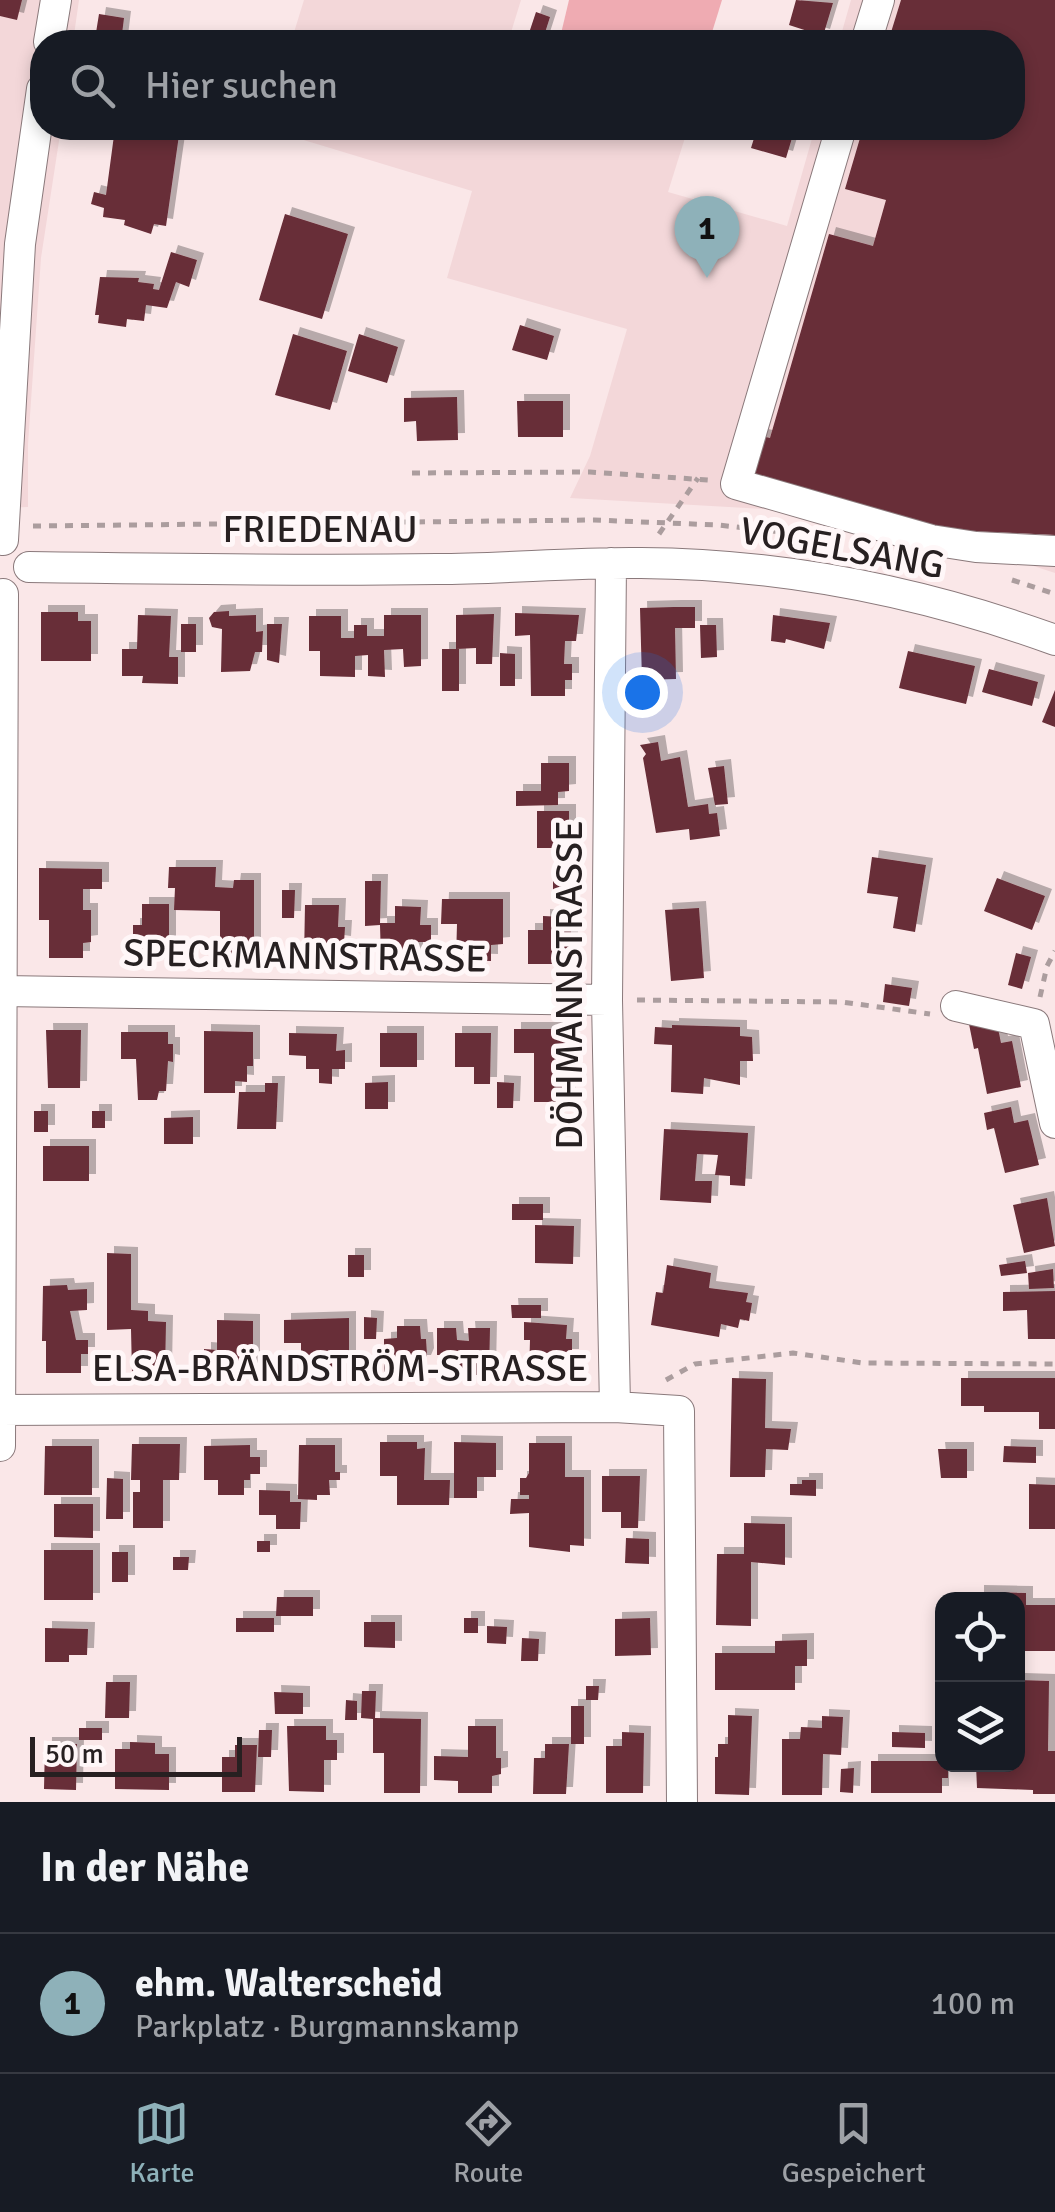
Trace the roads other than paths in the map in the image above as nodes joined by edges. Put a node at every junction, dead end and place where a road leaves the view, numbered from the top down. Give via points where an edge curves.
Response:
1 (56, 0) edge
2 (879, 0) edge
3 (51, 30) edge
4 (870, 30) edge
5 (31, 140) edge
6 (836, 140) edge
7 (10, 242) edge
8 (2, 536) edge
9 (1055, 551) edge
10 (611, 563) junction
11 (29, 567) junction
12 (2, 593) edge
13 (1055, 640) edge
14 (1, 956) edge
15 (2, 991) edge
16 (607, 1000) junction
17 (956, 1006) road end
18 (1055, 1123) edge
19 (615, 1407) junction
20 (0, 1410) edge
21 (0, 1446) edge
22 (682, 1802) edge

1 - 3 street
2 - 4 street
5 - 7 street
6 - 9 street via 736,484 931,540
7 - 8 street
8 - 11 street via 22,549
10 - 11 street, FRIEDENAU via 440,570
10 - 13 street, VOGELSANG via 758,570 856,585
10 - 16 street, DÖHMANNSTRASSE
11 - 12 street via 22,586
12 - 14 street
14 - 15 street
15 - 16 street, SPECKMANNSTRASSE
15 - 20 street
16 - 19 street, DÖHMANNSTRASSE
17 - 18 street via 1034,1024
19 - 20 street, ELSA-BRÄNDSTRÖM-STRASSE
19 - 22 street, ELSA-BRÄNDSTRÖM-STRASSE via 679,1410
20 - 21 street

